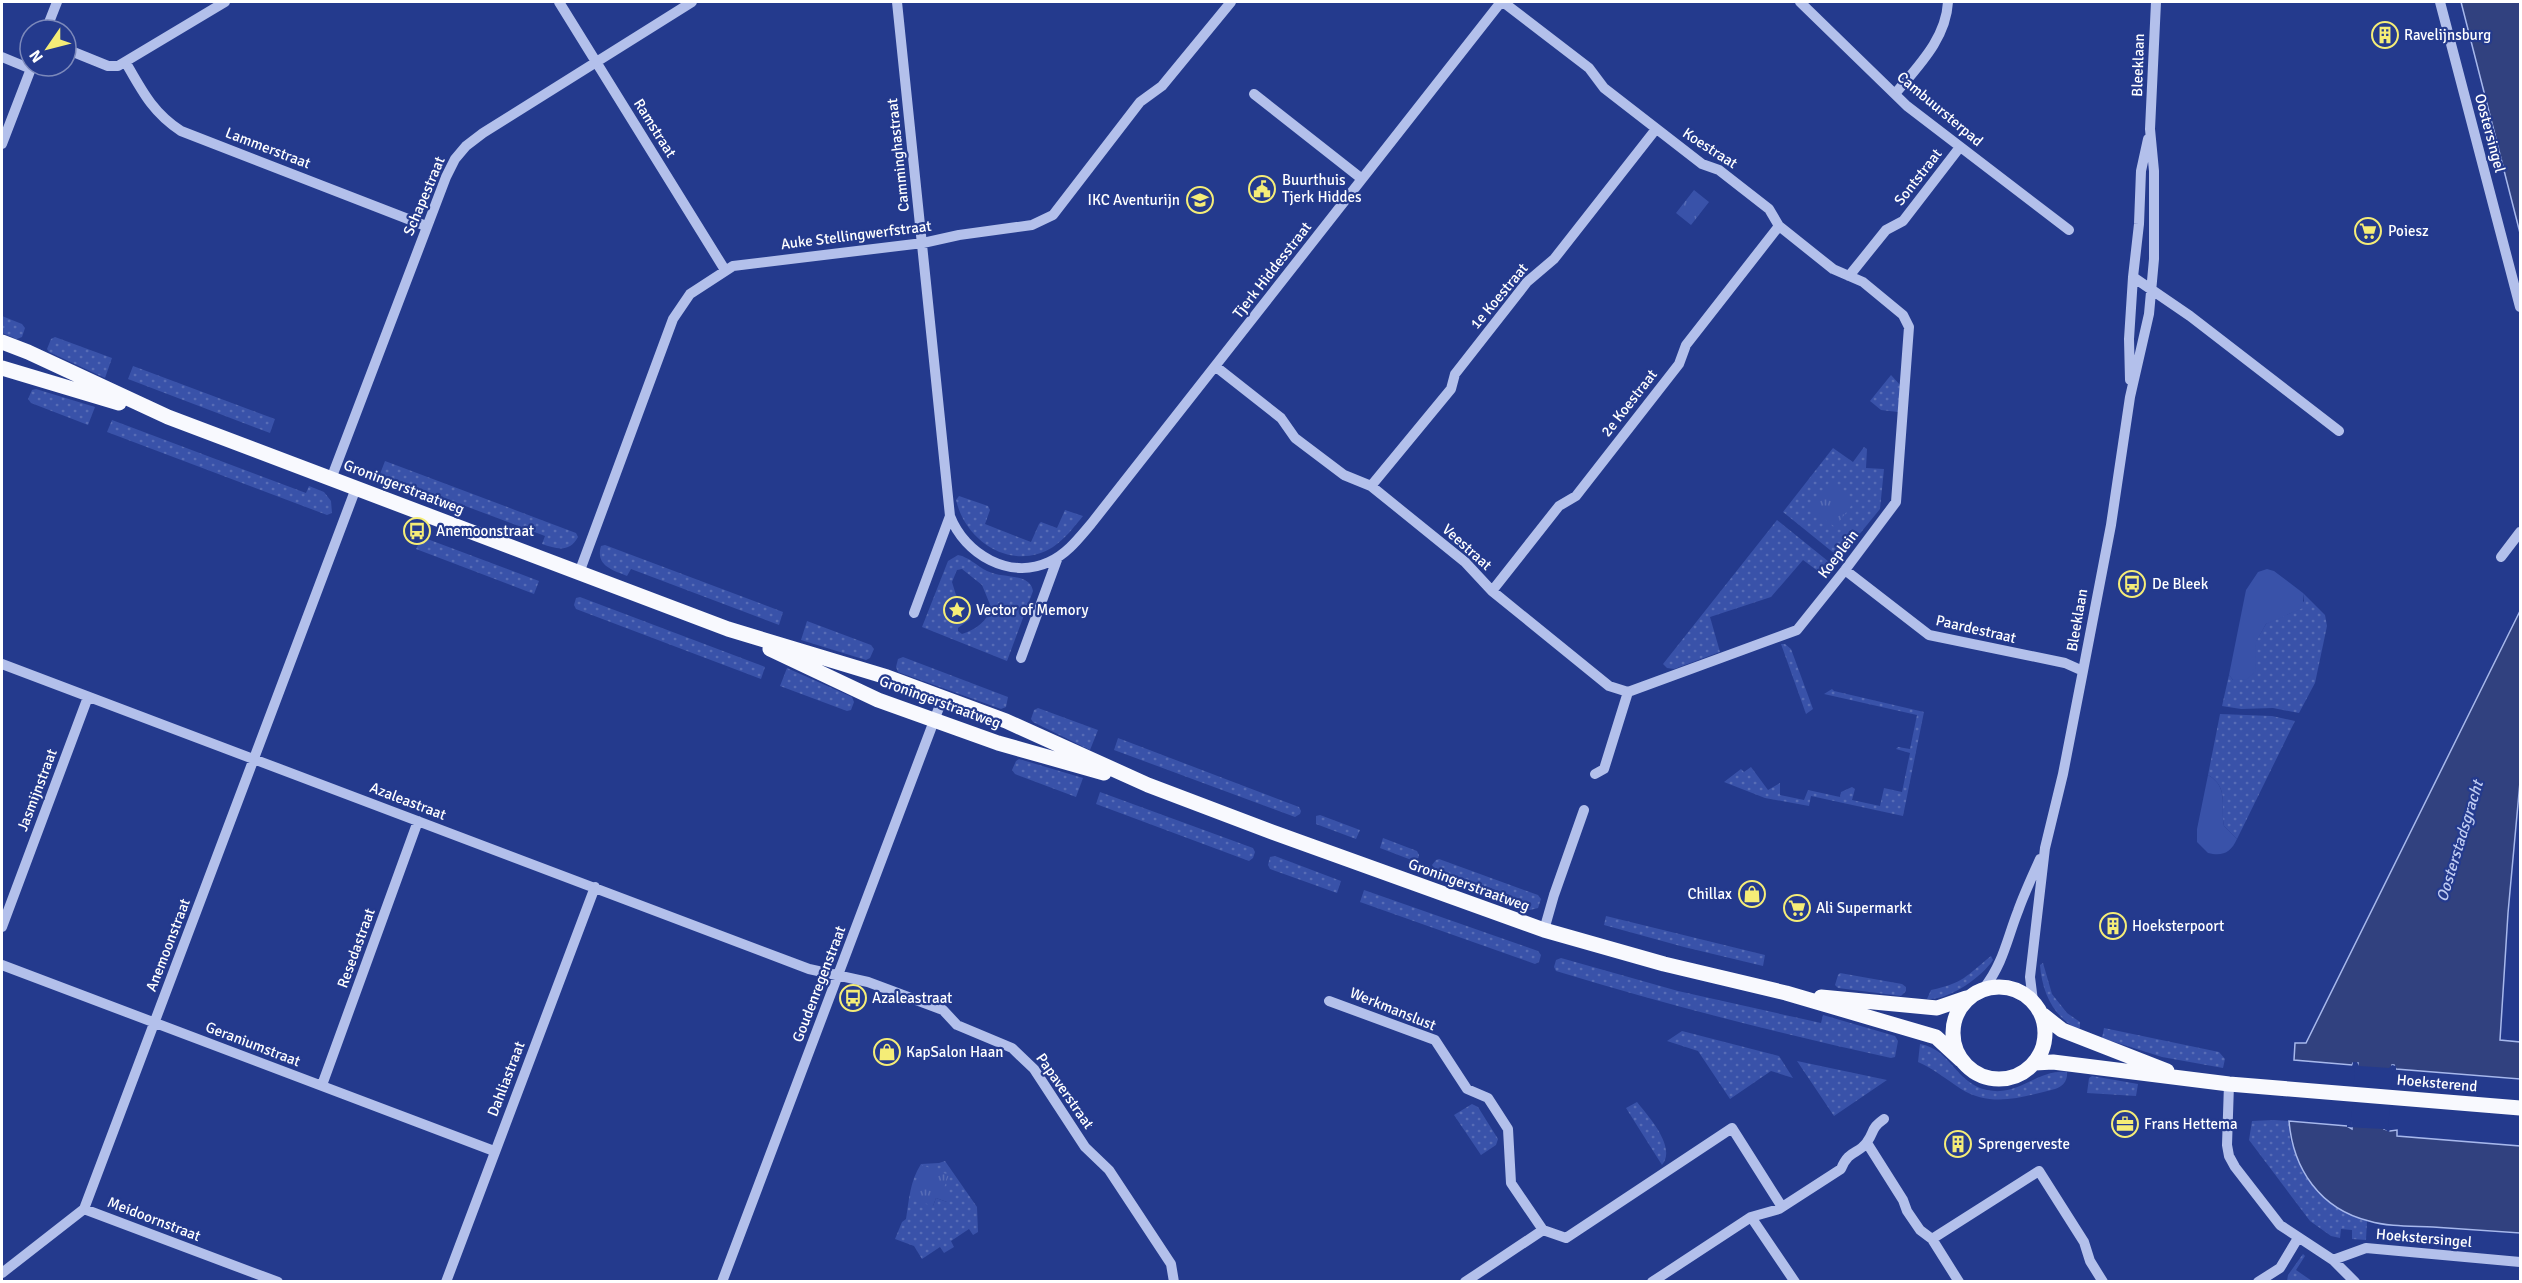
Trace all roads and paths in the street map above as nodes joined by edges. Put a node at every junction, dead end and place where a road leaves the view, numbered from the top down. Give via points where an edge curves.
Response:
1 (57, 2) edge
2 (225, 2) edge
3 (559, 2) edge
4 (692, 2) edge
5 (897, 2) edge
6 (1231, 2) edge
7 (1502, 2) edge
8 (1800, 2) edge
9 (1948, 2) edge
10 (2156, 2) edge
11 (2440, 2) edge
12 (51, 18) edge
13 (78, 54) edge
14 (2, 57) edge
15 (18, 63) edge
16 (126, 63) junction
17 (597, 63) junction
18 (27, 78) edge
19 (1254, 94) dead end
20 (1895, 94) junction
21 (1656, 129) junction
22 (2150, 129) junction
23 (2, 144) edge
24 (1960, 147) junction
25 (1362, 179) junction
26 (426, 226) junction
27 (1779, 226) junction
28 (2069, 230) dead end
29 (923, 243) junction
30 (725, 270) junction
31 (1849, 276) junction
32 (2133, 277) junction
33 (2152, 290) junction
34 (2520, 307) edge
35 (1904, 315) joint
36 (2, 342) edge
37 (1215, 366) junction
38 (2, 368) edge
39 (2130, 397) junction
40 (168, 417) junction
41 (2339, 431) dead end
42 (331, 479) junction
43 (1371, 486) junction
44 (356, 488) junction
45 (950, 516) junction
46 (2520, 532) edge
47 (1058, 557) junction
48 (2501, 557) dead end
49 (1845, 570) junction
50 (579, 573) junction
51 (1492, 591) junction
52 (914, 613) dead end
53 (728, 629) junction
54 (1021, 658) dead end
55 (2, 664) edge
56 (2083, 671) junction
57 (1628, 692) junction
58 (88, 697) junction
59 (943, 697) junction
60 (934, 720) junction
61 (255, 759) junction
62 (1595, 774) dead end
63 (1148, 785) junction
64 (1584, 810) dead end
65 (418, 821) junction
66 (2044, 848) junction
67 (595, 887) junction
68 (2, 927) edge
69 (1544, 930) junction
70 (2, 964) edge
71 (838, 975) junction
72 (1984, 988) junction
73 (1786, 993) junction
74 (1969, 997) junction
75 (1329, 1000) dead end
76 (2033, 1001) junction
77 (2043, 1015) junction
78 (155, 1023) junction
79 (1961, 1060) junction
80 (2035, 1063) junction
81 (2181, 1077) junction
82 (2229, 1084) junction
83 (322, 1085) junction
84 (2520, 1108) edge
85 (1884, 1119) dead end
86 (1867, 1143) junction
87 (494, 1151) junction
88 (1782, 1207) junction
89 (84, 1209) junction
90 (1751, 1217) junction
91 (1543, 1230) junction
92 (2298, 1238) junction
93 (1932, 1239) junction
94 (2333, 1260) junction
95 (2520, 1262) edge
96 (2, 1273) edge
97 (278, 1281) edge
98 (446, 1281) edge
99 (722, 1281) edge
100 (1174, 1281) edge
101 (1465, 1281) edge
102 (1652, 1281) edge
103 (1794, 1281) edge
104 (1959, 1281) edge
105 (2103, 1281) edge
106 (2258, 1281) edge
107 (2355, 1281) edge

1 - 12 street
2 - 16 street
3 - 17 street, Ramstraat
4 - 17 street, Schapestraat
5 - 29 street, Camminghastraat
6 - 29 street, Auke Stellingwerfstraat via 1162,86 1140,102 1053,215 1032,225
7 - 21 street, Koestraat via 1589,68 1604,88
7 - 25 street, Tjerk Hiddesstraat
8 - 20 street, Cambuursterpad
9 - 20 street via 1946,21 1937,41
10 - 22 street, Bleeklaan
11 - 34 street, Oostersingel
13 - 16 street via 108,66
14 - 15 street
16 - 26 street, Lammerstraat via 152,106 181,131
17 - 26 street, Schapestraat via 466,146 450,168
17 - 30 street, Ramstraat
18 - 23 street
19 - 25 street
20 - 24 street, Cambuursterpad
21 - 27 street, Koestraat via 1702,164 1719,170 1769,210
21 - 43 street, 1e Koestraat via 1554,259 1527,282 1455,374 1451,389
22 - 32 street, Bleeklaan via 2141,171
22 - 33 street, Bleeklaan via 2154,171
24 - 28 street, Cambuursterpad
24 - 31 street, Sontstraat via 1903,221 1886,230
25 - 37 street, Tjerk Hiddesstraat
26 - 42 street, Schapestraat
27 - 31 street, Koestraat via 1833,269
27 - 51 street, 2e Koestraat via 1686,345 1679,364 1584,486 1559,506
29 - 30 street, Auke Stellingwerfstraat via 747,263
29 - 45 street, Camminghastraat
30 - 50 street, Auke Stellingwerfstraat via 690,294 673,319
31 - 35 street, Koestraat via 1863,282
32 - 33 street
32 - 39 street, Bleeklaan
33 - 39 street, Bleeklaan
33 - 41 street
35 - 49 street, Koeplein via 1909,327 1896,502
36 - 40 main road, Groningerstraatweg
37 - 43 street, Veestraat via 1281,418 1295,438 1344,475
37 - 47 street, Tjerk Hiddesstraat via 1110,501
38 - 40 main road, Groningerstraatweg
39 - 56 street, Bleeklaan
40 - 42 main road, Groningerstraatweg
42 - 44 main road, Groningerstraatweg
43 - 51 street, Veestraat via 1465,562
44 - 50 main road, Groningerstraatweg
44 - 61 street, Anemoonstraat
45 - 47 street via 967,544 984,558 1027,568
45 - 52 street
46 - 48 street
47 - 54 street
49 - 56 street, Paardestraat via 1929,635 2065,663
49 - 57 street, Koeplein via 1797,630
50 - 53 main road, Groningerstraatweg
51 - 57 street, Veestraat via 1610,686
53 - 59 main road, Groningerstraatweg
53 - 60 main road, Groningerstraatweg via 878,700
55 - 58 street, Azaleastraat
56 - 66 street, Bleeklaan
57 - 62 street via 1604,768
58 - 61 street, Azaleastraat
58 - 68 street, Jasmijnstraat
59 - 60 street, Goudenregenstraat
59 - 63 main road, Groningerstraatweg via 1051,740
60 - 63 main road, Groningerstraatweg via 998,743
60 - 71 street, Goudenregenstraat
61 - 65 street, Azaleastraat
61 - 78 street, Anemoonstraat
63 - 69 main road, Groningerstraatweg
64 - 69 street
65 - 67 street, Azaleastraat
65 - 83 street, Resedastraat
66 - 72 street, Bleeklaan via 1997,972
66 - 76 street, Bleeklaan via 2030,977
67 - 71 street, Azaleastraat via 809,969
67 - 87 street, Dahliastraat
69 - 73 main road, Groningerstraatweg
70 - 78 street, Geraniumstraat
71 - 99 street, Goudenregenstraat
71 - 100 street, Papaverstraat via 943,1010 957,1025 999,1041 1024,1058 1085,1147 1109,1170 1171,1264
72 - 74 main road
72 - 76 main road via 2002,986 2019,990
73 - 74 main road, Groningerstraatweg via 1937,1008
73 - 79 main road, Groningerstraatweg via 1936,1037
74 - 79 main road via 1958,1011 1953,1028 1954,1045
75 - 91 street, Werkmanslust via 1435,1040 1467,1089 1488,1098 1508,1129 1511,1182
76 - 77 main road
77 - 80 main road via 2046,1032
77 - 81 main road via 2082,1039
78 - 83 street, Geraniumstraat
78 - 89 street, Anemoonstraat
79 - 80 main road via 1989,1078 2006,1079 2022,1074
80 - 81 main road
81 - 82 main road
82 - 84 main road, Hoeksterend
82 - 92 street via 2229,1156 2280,1225
83 - 87 street, Geraniumstraat
85 - 86 street via 1873,1127
86 - 88 street via 1846,1157 1841,1169
86 - 93 street via 1907,1211
87 - 98 street, Dahliastraat
88 - 90 street
88 - 91 street via 1732,1128 1566,1239
89 - 96 street, Meidoornstraat
89 - 97 street, Meidoornstraat
90 - 102 street
90 - 103 street
91 - 101 street
92 - 94 street
92 - 106 street via 2280,1268
93 - 104 street
93 - 105 street via 2039,1172 2084,1242
94 - 95 street, Hoekstersingel via 2366,1248
94 - 107 street

